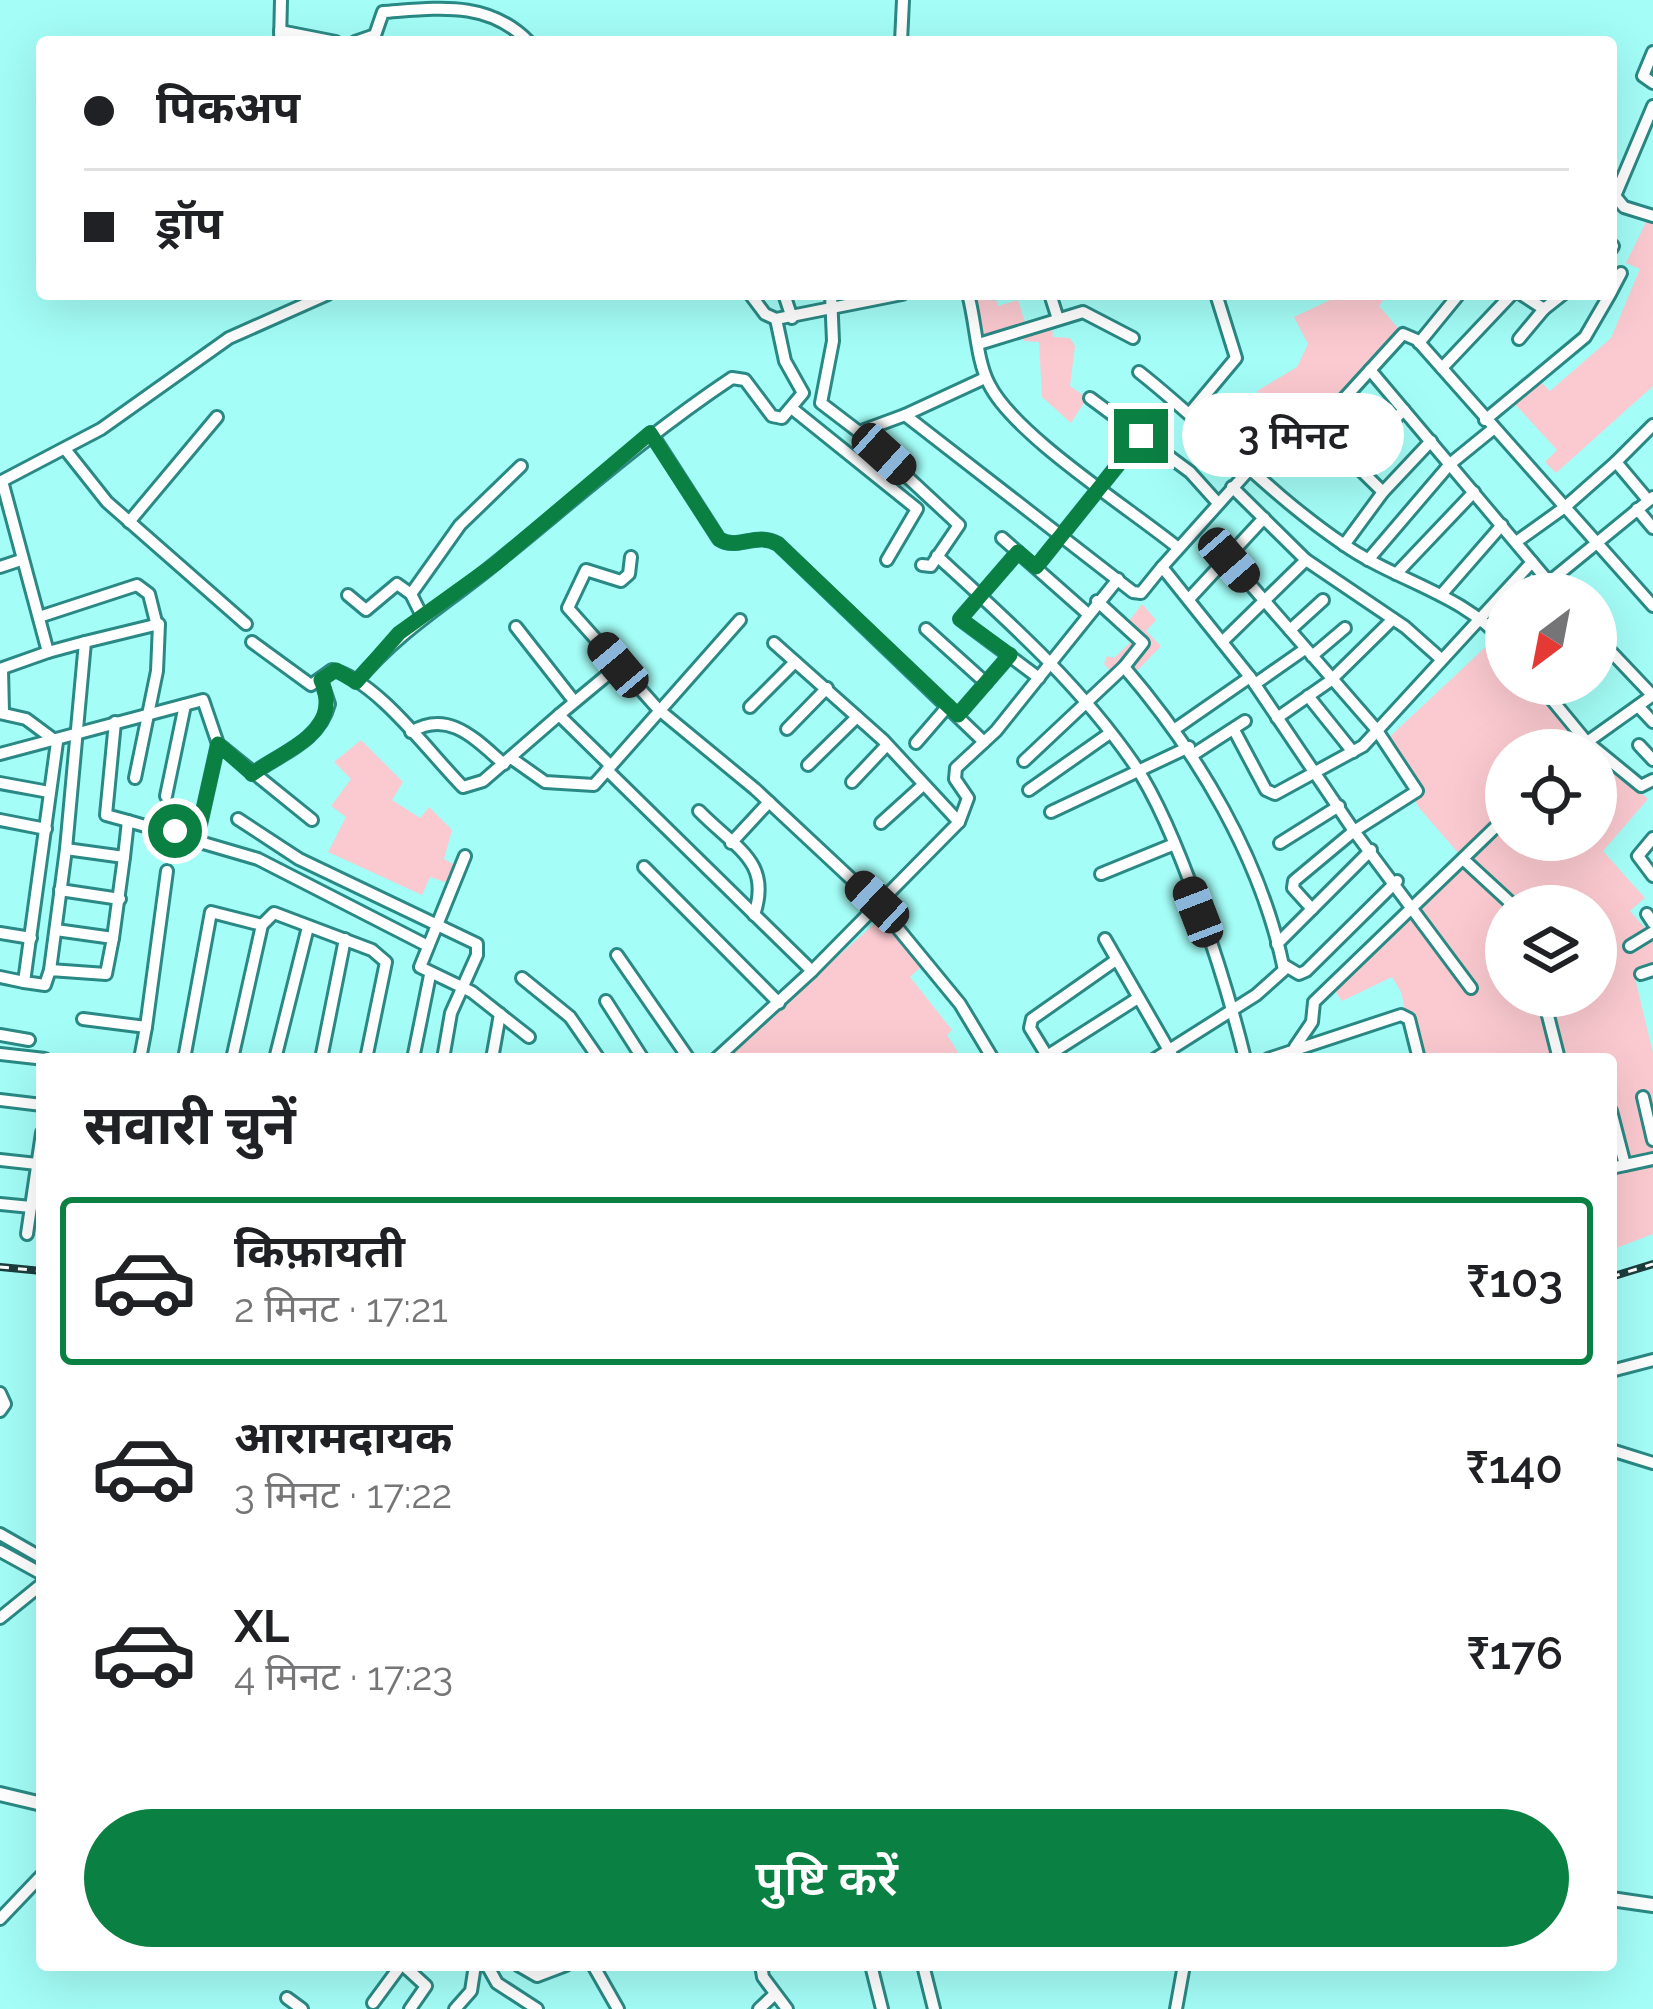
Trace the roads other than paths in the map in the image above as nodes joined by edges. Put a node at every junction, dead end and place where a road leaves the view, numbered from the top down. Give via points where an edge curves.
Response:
1 (281, 0) edge
2 (903, 0) edge
3 (382, 6) edge
4 (280, 36) edge
5 (371, 36) edge
6 (522, 36) edge
7 (901, 36) edge
8 (1653, 52) edge
9 (1653, 83) edge
10 (1653, 106) edge
11 (1617, 193) edge
12 (1617, 201) edge
13 (1653, 216) edge
14 (1621, 273) dead end
15 (1617, 280) edge
16 (315, 300) edge
17 (754, 300) edge
18 (786, 300) edge
19 (834, 300) edge
20 (876, 300) edge
21 (970, 300) edge
22 (1052, 300) edge
23 (1218, 300) edge
24 (1454, 300) edge
25 (1506, 300) edge
26 (1530, 300) edge
27 (1555, 300) edge
28 (1606, 300) edge
29 (836, 309) junction
30 (1544, 309) junction
31 (793, 318) junction
32 (776, 319) junction
33 (1058, 320) junction
34 (1133, 338) dead end
35 (1519, 338) dead end
36 (982, 343) junction
37 (1419, 343) junction
38 (1442, 368) junction
39 (1370, 370) junction
40 (1139, 372) dead end
41 (985, 378) junction
42 (803, 394) junction
43 (1090, 398) dead end
44 (819, 399) junction
45 (794, 410) junction
46 (1404, 410) junction
47 (1190, 413) junction
48 (904, 415) junction
49 (217, 417) dead end
50 (1489, 424) junction
51 (1653, 425) edge
52 (859, 432) junction
53 (650, 433) junction
54 (1141, 436) junction
55 (1431, 441) junction
56 (65, 449) junction
57 (1616, 461) junction
58 (1351, 462) junction
59 (1450, 464) junction
60 (521, 466) dead end
61 (1249, 470) junction
62 (1, 481) edge
63 (1102, 487) junction
64 (1232, 488) junction
65 (1382, 492) junction
66 (1474, 492) junction
67 (1650, 499) edge
68 (1217, 502) junction
69 (1565, 508) junction
70 (1637, 509) junction
71 (1264, 518) junction
72 (129, 522) junction
73 (1502, 525) junction
74 (1653, 528) edge
75 (1061, 533) junction
76 (1002, 538) dead end
77 (1516, 542) junction
78 (1597, 544) junction
79 (1344, 545) junction
80 (1177, 547) junction
81 (1018, 552) junction
82 (938, 556) junction
83 (631, 557) dead end
84 (21, 560) junction
85 (887, 560) dead end
86 (1229, 560) junction
87 (1306, 560) junction
88 (1368, 560) junction
89 (1532, 562) junction
90 (922, 566) dead end
91 (0, 567) edge
92 (1036, 567) junction
93 (1162, 568) junction
94 (1542, 573) edge
95 (1561, 573) edge
96 (1396, 574) junction
97 (1118, 579) junction
98 (411, 594) junction
99 (348, 595) dead end
100 (1441, 595) junction
101 (981, 596) junction
102 (1189, 599) junction
103 (1265, 600) junction
104 (1323, 600) dead end
105 (1097, 602) junction
106 (1653, 606) edge
107 (1088, 614) junction
108 (1481, 615) junction
109 (422, 616) junction
110 (39, 617) junction
111 (1394, 619) junction
112 (740, 620) dead end
113 (1485, 620) edge
114 (156, 622) junction
115 (246, 624) dead end
116 (516, 627) dead end
117 (1345, 628) dead end
118 (926, 629) dead end
119 (1290, 630) junction
120 (1222, 641) junction
121 (85, 642) junction
122 (252, 643) dead end
123 (774, 643) dead end
124 (48, 652) junction
125 (1309, 653) junction
126 (1010, 655) junction
127 (1617, 658) edge
128 (1051, 659) junction
129 (1441, 659) junction
130 (795, 662) junction
131 (618, 665) junction
132 (1124, 668) junction
133 (1, 669) edge
134 (1039, 678) junction
135 (321, 680) junction
136 (1253, 681) junction
137 (1330, 681) junction
138 (356, 682) junction
139 (986, 683) junction
140 (827, 688) junction
141 (1652, 695) edge
142 (1308, 696) junction
143 (574, 701) junction
144 (1085, 701) junction
145 (185, 705) junction
146 (750, 706) dead end
147 (1638, 706) junction
148 (658, 709) junction
149 (953, 710) junction
150 (1, 712) edge
151 (148, 714) junction
152 (559, 716) junction
153 (857, 717) junction
154 (1277, 718) junction
155 (115, 722) junction
156 (1653, 722) edge
157 (787, 729) dead end
158 (1175, 729) junction
159 (1376, 729) junction
160 (1604, 729) edge
161 (411, 732) junction
162 (1110, 733) junction
163 (77, 735) junction
164 (57, 742) junction
165 (984, 742) junction
166 (916, 743) dead end
167 (218, 744) junction
168 (886, 746) junction
169 (1639, 746) dead end
170 (1192, 750) junction
171 (1353, 752) junction
172 (3, 753) edge
173 (1024, 760) dead end
174 (1653, 760) edge
175 (508, 761) junction
176 (808, 765) dead end
177 (609, 768) junction
178 (1137, 768) junction
179 (1617, 770) edge
180 (1314, 772) junction
181 (252, 774) junction
182 (135, 778) dead end
183 (0, 780) edge
184 (1653, 780) edge
185 (852, 782) dead end
186 (922, 786) junction
187 (1029, 790) dead end
188 (49, 792) junction
189 (166, 796) dead end
190 (770, 802) junction
191 (1339, 806) junction
192 (699, 812) dead end
193 (1051, 812) dead end
194 (238, 819) dead end
195 (0, 820) edge
196 (312, 820) dead end
197 (128, 821) junction
198 (959, 822) junction
199 (880, 823) dead end
200 (46, 829) junction
201 (1354, 831) junction
202 (197, 838) junction
203 (1485, 838) edge
204 (1652, 842) edge
205 (731, 843) junction
206 (1280, 843) dead end
207 (1172, 845) junction
208 (66, 849) junction
209 (1371, 850) junction
210 (465, 856) dead end
211 (124, 857) junction
212 (1463, 859) junction
213 (644, 867) dead end
214 (167, 871) dead end
215 (1101, 874) dead end
216 (1653, 876) edge
217 (1396, 881) junction
218 (1491, 885) edge
219 (60, 890) junction
220 (120, 899) junction
221 (877, 902) junction
222 (1414, 905) junction
223 (195, 909) dead end
224 (1312, 909) junction
225 (211, 912) junction
226 (754, 915) junction
227 (436, 924) junction
228 (262, 925) junction
229 (308, 926) junction
230 (56, 930) junction
231 (1653, 932) edge
232 (0, 933) edge
233 (31, 938) junction
234 (113, 938) junction
235 (345, 939) junction
236 (1105, 939) dead end
237 (1277, 944) junction
238 (426, 945) junction
239 (1630, 946) dead end
240 (617, 955) dead end
241 (1116, 960) junction
242 (1283, 964) junction
243 (50, 970) junction
244 (812, 971) junction
245 (430, 975) junction
246 (0, 977) edge
247 (522, 978) dead end
248 (24, 982) junction
249 (460, 986) junction
250 (1471, 988) dead end
251 (1138, 998) junction
252 (606, 1001) dead end
253 (779, 1003) junction
254 (1233, 1010) junction
255 (500, 1014) junction
256 (1548, 1017) edge
257 (83, 1019) dead end
258 (146, 1027) junction
259 (0, 1035) edge
260 (529, 1037) dead end
261 (29, 1040) dead end
262 (1295, 1047) junction
263 (141, 1053) edge
264 (185, 1053) edge
265 (233, 1053) edge
266 (276, 1053) edge
267 (322, 1053) edge
268 (367, 1053) edge
269 (414, 1053) edge
270 (444, 1053) edge
271 (493, 1053) edge
272 (595, 1053) edge
273 (639, 1053) edge
274 (685, 1053) edge
275 (723, 1053) edge
276 (989, 1053) edge
277 (1045, 1053) edge
278 (1056, 1053) edge
279 (1171, 1053) edge
280 (1173, 1053) edge
281 (1243, 1053) edge
282 (1282, 1053) edge
283 (1413, 1053) edge
284 (1557, 1053) edge
285 (0, 1054) edge
286 (36, 1058) edge
287 (1643, 1096) dead end
288 (0, 1100) edge
289 (36, 1104) edge
290 (1617, 1135) edge
291 (1653, 1140) edge
292 (1653, 1159) edge
293 (0, 1160) edge
294 (36, 1164) edge
295 (1625, 1165) junction
296 (1617, 1167) edge
297 (36, 1171) edge
298 (0, 1204) edge
299 (31, 1207) junction
300 (27, 1234) dead end
301 (1653, 1360) edge
302 (1617, 1370) edge
303 (0, 1393) edge
304 (0, 1412) edge
305 (1617, 1452) edge
306 (1653, 1463) edge
307 (0, 1534) edge
308 (0, 1551) edge
309 (36, 1555) edge
310 (36, 1571) edge
311 (36, 1589) edge
312 (0, 1618) edge
313 (0, 1794) edge
314 (36, 1803) edge
315 (36, 1881) edge
316 (1617, 1900) edge
317 (1653, 1905) edge
318 (0, 1919) edge
319 (397, 1971) edge
320 (409, 1971) edge
321 (484, 1971) edge
322 (490, 1971) edge
323 (596, 1971) edge
324 (764, 1971) edge
325 (872, 1971) edge
326 (924, 1971) edge
327 (1183, 1971) edge
328 (776, 1994) junction
329 (287, 1998) dead end
330 (373, 2003) dead end
331 (302, 2009) edge
332 (410, 2009) edge
333 (455, 2009) edge
334 (538, 2009) edge
335 (618, 2009) edge
336 (759, 2009) edge
337 (787, 2009) edge
338 (882, 2009) edge
339 (934, 2009) edge
340 (1176, 2009) edge

1 - 4 street
2 - 7 street
3 - 5 street
3 - 6 street via 468,6
8 - 9 street via 1643,76
10 - 11 street
12 - 13 street
14 - 15 street
16 - 56 street via 230,338
17 - 32 street
18 - 31 street
19 - 29 street
20 - 29 street
21 - 36 street
22 - 33 street
23 - 47 street via 1236,358
24 - 37 street
25 - 38 street
26 - 30 street
27 - 30 street
28 - 50 street via 1585,337
29 - 31 street
29 - 44 street
30 - 35 street
31 - 32 street
32 - 42 street via 785,362
33 - 34 street via 1090,314
33 - 36 street
36 - 41 street
37 - 38 street
37 - 39 street via 1400,334
38 - 50 street
39 - 46 street
39 - 58 street via 1321,424
40 - 47 street
41 - 48 street
41 - 63 street via 1009,412
42 - 44 street
42 - 45 street
43 - 54 street
44 - 52 street
45 - 53 street via 772,416 736,377
45 - 85 street via 917,508
46 - 55 street
46 - 58 street
47 - 61 street
48 - 52 street
48 - 75 street
49 - 72 street
50 - 59 street
50 - 69 street
51 - 57 street
52 - 82 street via 959,525
53 - 109 street
53 - 149 street via 719,539 732,544 757,536 778,544
54 - 63 street
54 - 68 street
55 - 59 street
55 - 65 street
56 - 62 street
56 - 72 street
57 - 67 street
57 - 69 street
58 - 65 street
59 - 66 street
59 - 88 street
60 - 98 street via 460,525
61 - 64 street
61 - 79 street
62 - 84 street
63 - 75 street
63 - 80 street
64 - 68 street
64 - 71 street
65 - 79 street
66 - 73 street
66 - 96 street
67 - 70 street
68 - 80 street
69 - 77 street
69 - 78 street
70 - 74 street
70 - 78 street
71 - 86 street
71 - 87 street
72 - 115 street
73 - 77 street
73 - 100 street
75 - 92 street
75 - 97 street
76 - 81 street
77 - 89 street
78 - 95 street
78 - 106 street
79 - 88 street
80 - 93 street
81 - 92 street
81 - 101 street
82 - 90 street
82 - 101 street
83 - 131 street via 621,581 586,570 567,604
84 - 91 street
84 - 110 street
86 - 102 street
86 - 103 street
87 - 103 street
87 - 111 street
88 - 96 street
89 - 94 street
89 - 108 street
92 - 107 street
93 - 97 street via 1141,592
93 - 102 street
96 - 100 street
97 - 105 street
98 - 99 street via 392,584 362,611
98 - 109 street
100 - 108 street
101 - 126 street via 960,619
101 - 128 street
102 - 120 street
103 - 119 street
103 - 120 street
104 - 119 street
105 - 107 street
105 - 132 street via 1142,640
107 - 128 street
108 - 113 street
108 - 129 street
109 - 138 street
110 - 114 street via 137,585 146,588
110 - 124 street
111 - 129 street
111 - 137 street
112 - 148 street
114 - 121 street
114 - 151 street
116 - 143 street
117 - 125 street
118 - 139 street
119 - 125 street
120 - 136 street
121 - 124 street
121 - 163 street
122 - 135 street via 311,685
123 - 130 street
124 - 133 street
125 - 136 street
125 - 137 street
126 - 134 street
126 - 139 street
127 - 141 street
128 - 134 street
128 - 144 street
129 - 159 street
130 - 140 street
130 - 146 street
131 - 143 street
131 - 148 street
132 - 144 street
132 - 158 street
133 - 150 street
134 - 165 street
135 - 138 street via 336,670
135 - 181 street via 329,704 321,724
136 - 154 street
136 - 158 street
137 - 142 street
137 - 159 street
138 - 161 street
139 - 149 street
140 - 153 street
140 - 157 street
141 - 147 street
142 - 154 street
142 - 171 street
143 - 152 street
144 - 162 street
144 - 173 street
145 - 151 street
145 - 167 street via 206,703
145 - 189 street
147 - 156 street
147 - 160 street
148 - 177 street
148 - 190 street
149 - 165 street
149 - 166 street
150 - 164 street
151 - 155 street
151 - 182 street
152 - 175 street
152 - 177 street
153 - 168 street
153 - 176 street
154 - 180 street
155 - 163 street
155 - 197 street via 106,814
158 - 170 street
159 - 171 street
159 - 201 street via 1417,793
161 - 175 street via 450,724
161 - 175 street via 463,787
162 - 178 street
162 - 187 street
163 - 164 street
163 - 208 street
164 - 172 street
164 - 188 street
165 - 198 street via 953,773 968,798
167 - 181 street
167 - 202 street
168 - 185 street
168 - 186 street
169 - 174 street
170 - 178 street
170 - 180 street via 1240,725 1271,793
170 - 237 street
171 - 180 street
172 - 183 street
175 - 177 street via 544,782 583,787
177 - 226 street
178 - 193 street
178 - 207 street
179 - 184 street via 1637,784
180 - 191 street
181 - 196 street
183 - 188 street
186 - 198 street
186 - 199 street
188 - 200 street
190 - 205 street
190 - 221 street
191 - 201 street
191 - 206 street
192 - 205 street
194 - 227 street via 299,859
195 - 200 street
197 - 202 street
197 - 211 street
198 - 221 street
200 - 233 street
201 - 209 street
201 - 224 street via 1292,883
202 - 238 street via 258,859
203 - 212 street
204 - 216 street via 1638,856
205 - 226 street via 762,879
207 - 215 street
207 - 254 street
208 - 211 street
208 - 219 street
209 - 217 street
209 - 224 street
210 - 227 street
211 - 220 street
212 - 218 street
212 - 222 street
213 - 253 street
214 - 258 street
217 - 222 street
217 - 242 street via 1306,971
219 - 220 street
219 - 230 street
220 - 234 street
221 - 244 street
221 - 276 street
222 - 250 street
222 - 262 street via 1314,1002
223 - 225 street
224 - 237 street
225 - 228 street
225 - 264 street
226 - 244 street
227 - 238 street
227 - 249 street via 478,947
228 - 229 street via 274,913
228 - 265 street
229 - 235 street
229 - 266 street
230 - 234 street
230 - 243 street
231 - 239 street
232 - 233 street
233 - 248 street
234 - 243 street via 104,976
235 - 267 street
235 - 268 street via 386,962
236 - 241 street
237 - 242 street
238 - 245 street via 420,968
240 - 274 street
241 - 251 street
241 - 277 street via 1032,1019
242 - 254 street via 1279,977
243 - 248 street via 45,985
244 - 253 street
245 - 249 street
245 - 269 street
246 - 248 street
247 - 272 street via 570,1017
249 - 255 street
249 - 270 street
251 - 278 street
251 - 279 street
252 - 273 street
253 - 275 street
254 - 280 street
254 - 281 street
255 - 260 street
255 - 271 street
256 - 284 street
257 - 258 street
258 - 263 street
259 - 261 street
262 - 282 street
262 - 283 street via 1401,1015 1409,1019
285 - 286 street
287 - 291 street
288 - 289 street
290 - 295 street
292 - 295 street
293 - 294 street
295 - 296 street
297 - 299 street
298 - 299 street
299 - 300 street
301 - 302 street
303 - 304 street
305 - 306 street
307 - 309 street
308 - 310 street
311 - 312 street
313 - 314 street
315 - 318 street
316 - 317 street
319 - 330 street
320 - 332 street via 426,1986
321 - 333 street
322 - 334 street
323 - 335 street
324 - 328 street
325 - 338 street
326 - 339 street
327 - 340 street
328 - 336 street
328 - 337 street
329 - 331 street

